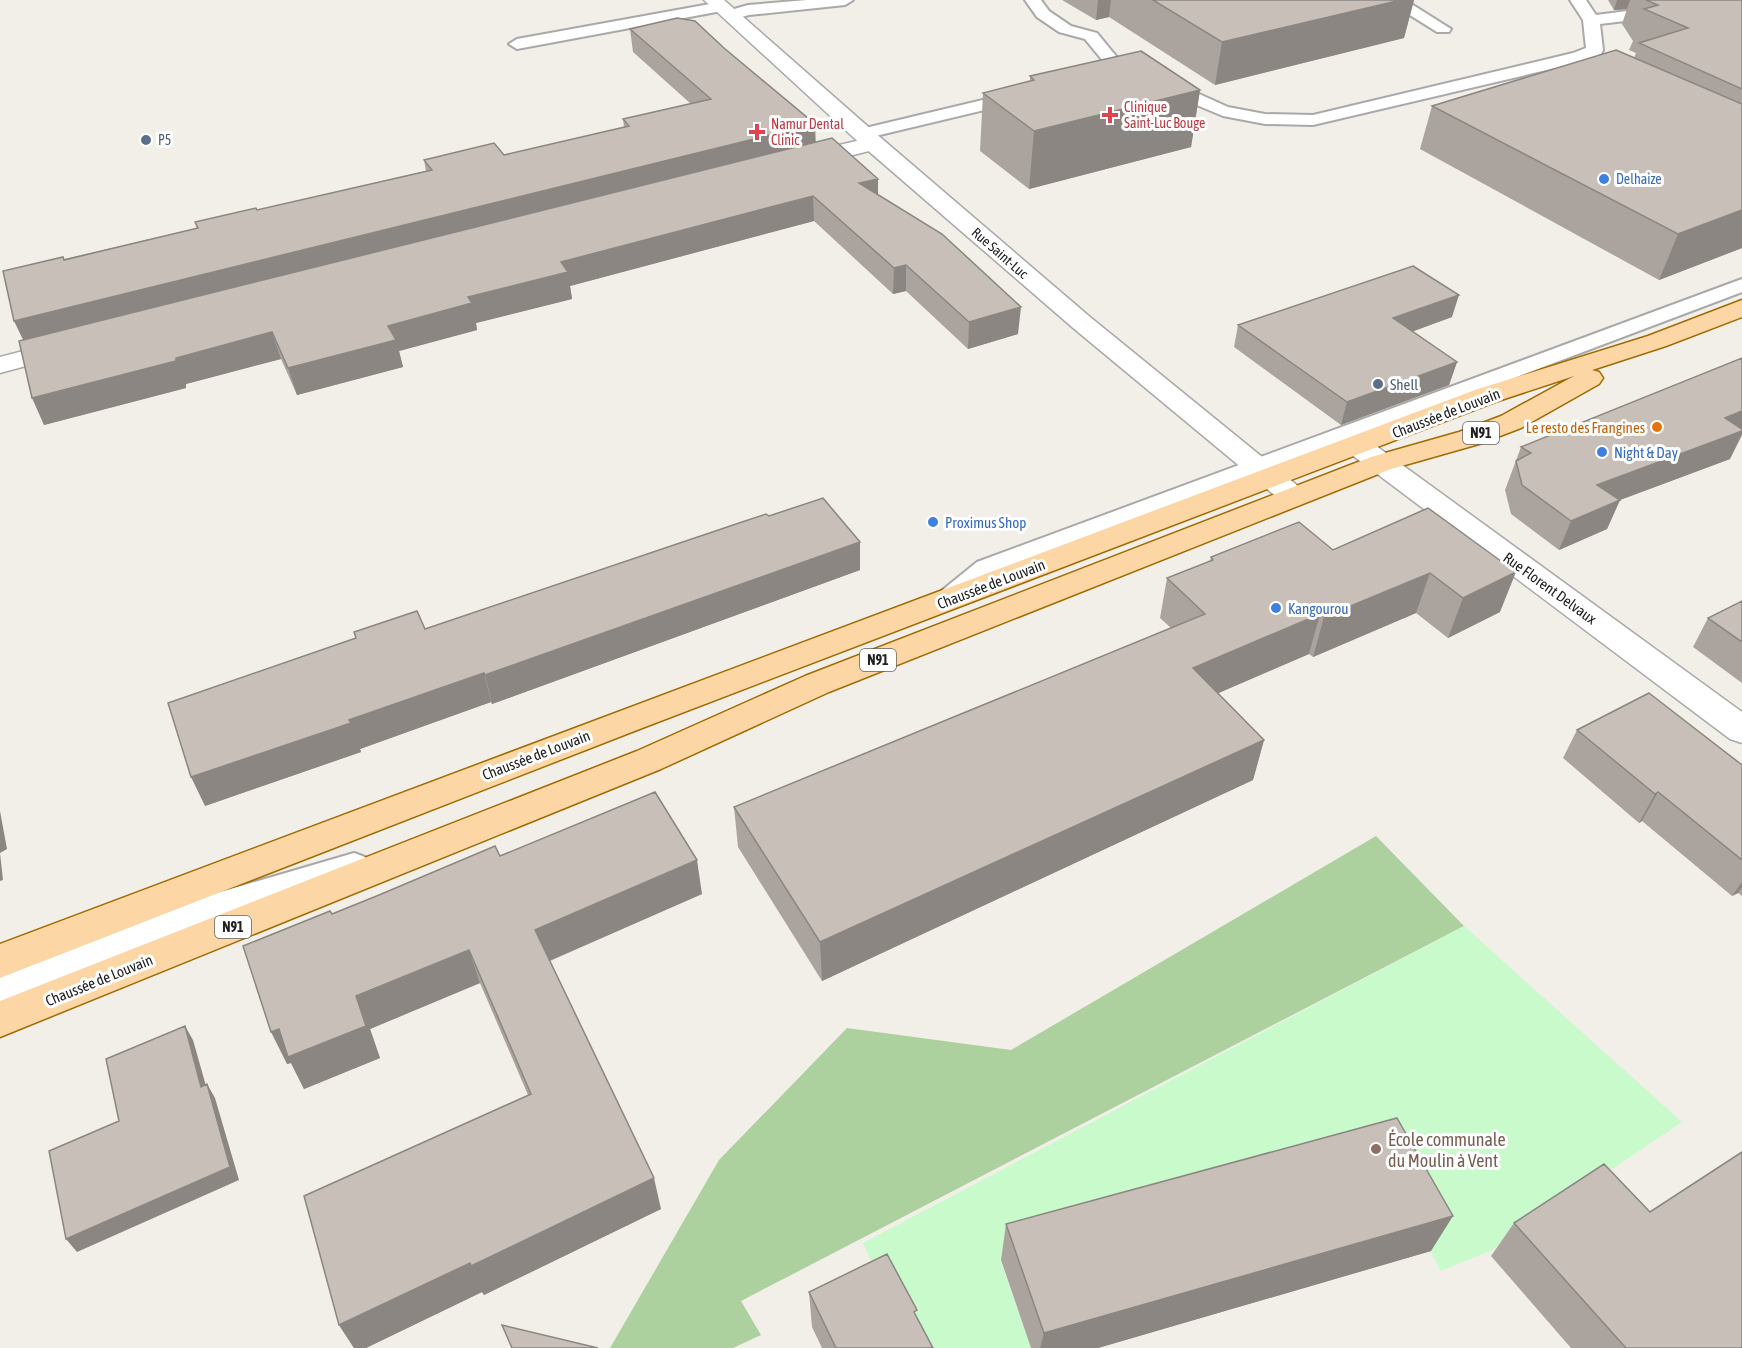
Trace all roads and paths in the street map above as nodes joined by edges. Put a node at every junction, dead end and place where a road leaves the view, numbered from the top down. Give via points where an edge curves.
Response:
1 (845, 0) edge
2 (1034, 0) edge
3 (1394, 0) edge
4 (1578, 0) edge
5 (1729, 0) edge
6 (1062, 6) dead end
7 (722, 7) edge
8 (1078, 16) dead end
9 (1591, 20) junction
10 (1443, 29) dead end
11 (1091, 36) junction
12 (517, 44) dead end
13 (1558, 62) junction
14 (1580, 72) edge
15 (1096, 78) junction
16 (1123, 79) edge
17 (1143, 81) edge
18 (1073, 83) edge
19 (1039, 92) edge
20 (868, 139) junction
21 (776, 168) edge
22 (1742, 285) edge
23 (1742, 308) edge
24 (1657, 341) junction
25 (81, 344) edge
26 (0, 365) edge
27 (1358, 446) junction
28 (1381, 463) junction
29 (1274, 480) junction
30 (1742, 730) edge
31 (465, 833) junction
32 (328, 835) junction
33 (191, 914) junction
34 (0, 961) edge
35 (0, 990) edge
36 (0, 1019) edge

1 - 7 lane via 765,10
2 - 6 lane
2 - 11 lane via 1043,14 1065,29
3 - 10 lane
4 - 9 lane
5 - 9 lane
7 - 12 lane
7 - 20 street, Rue Saint-Luc
8 - 11 lane via 1092,24
9 - 13 lane via 1595,50
11 - 15 lane via 1112,61
13 - 14 lane
13 - 17 lane via 1313,120 1265,119 1223,111 1166,85
15 - 16 lane
15 - 18 lane
19 - 20 lane
20 - 21 street
20 - 29 street, Rue Saint-Luc via 1081,322
22 - 29 lane
23 - 24 main road, Chaussée de Louvain / N91
24 - 27 main road, Chaussée de Louvain / N91 via 1485,396
24 - 28 main road, Chaussée de Louvain / N91 via 1511,422
25 - 26 street
27 - 28 street, Rue Florent Delvaux
27 - 29 main road, Chaussée de Louvain / N91
28 - 29 main road, Chaussée de Louvain / N91
28 - 30 street, Rue Florent Delvaux
29 - 31 main road, Chaussée de Louvain / N91 via 649,760
29 - 32 main road, Chaussée de Louvain / N91
31 - 33 lane, Chaussée de Louvain / N91
31 - 36 main road, Chaussée de Louvain / N91
32 - 33 lane, Chaussée de Louvain / N91
32 - 34 main road, Chaussée de Louvain / N91
33 - 35 lane, Chaussée de Louvain / N91

